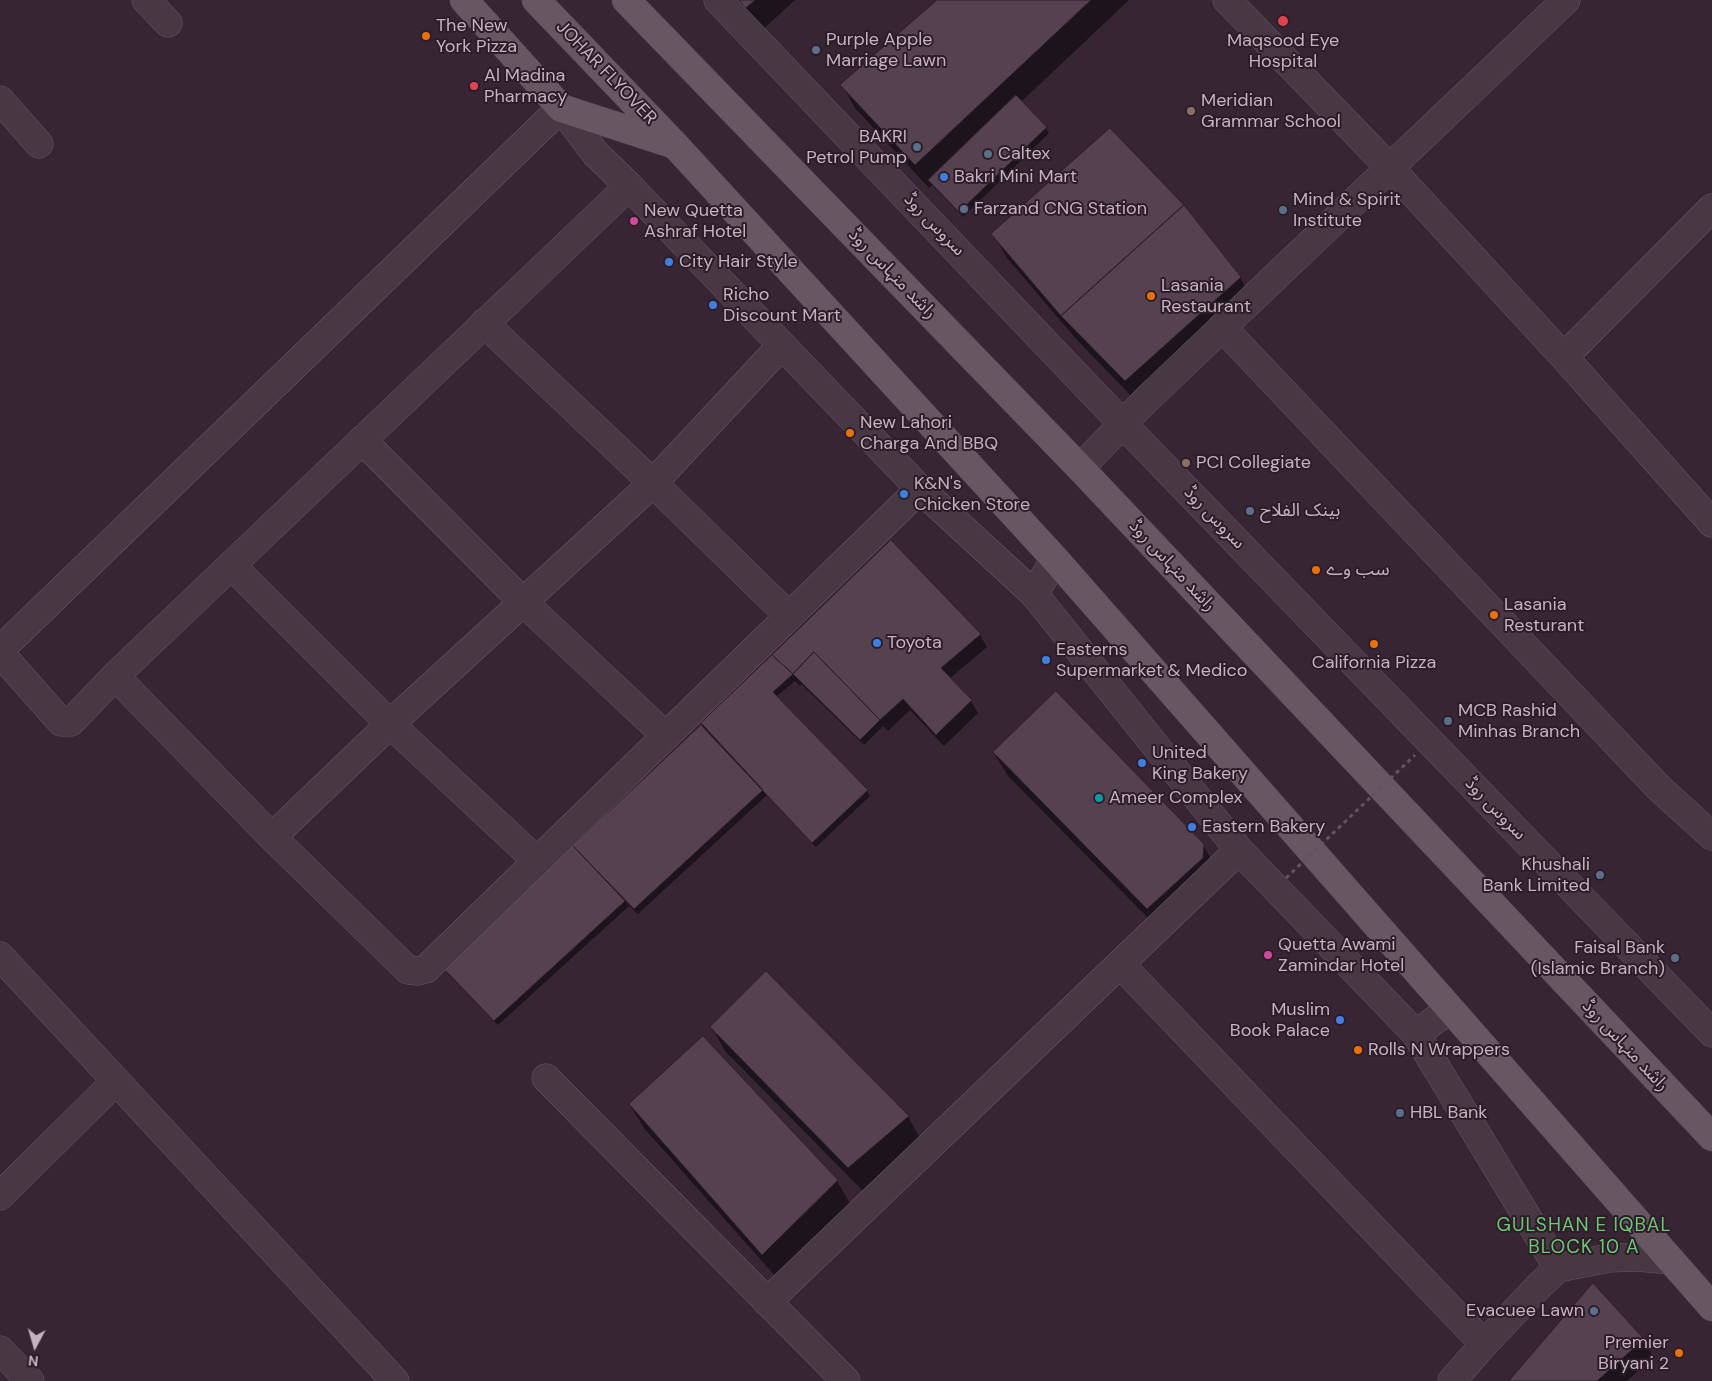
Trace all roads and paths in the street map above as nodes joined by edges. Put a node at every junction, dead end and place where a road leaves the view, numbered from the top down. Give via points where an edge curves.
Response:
1 (146, 0) edge
2 (464, 0) edge
3 (536, 0) edge
4 (626, 0) edge
5 (718, 0) edge
6 (1227, 0) edge
7 (1566, 0) edge
8 (168, 24) dead end
9 (0, 100) edge
10 (561, 108) junction
11 (39, 144) dead end
12 (675, 145) junction
13 (1390, 168) junction
14 (629, 186) junction
15 (1712, 208) edge
16 (484, 323) junction
17 (1222, 327) junction
18 (781, 346) junction
19 (1564, 357) junction
20 (1122, 423) junction
21 (362, 440) junction
22 (1080, 468) junction
23 (653, 483) junction
24 (920, 489) junction
25 (1710, 518) edge
26 (1054, 559) junction
27 (231, 565) junction
28 (1034, 594) junction
29 (522, 601) junction
30 (789, 616) junction
31 (0, 652) edge
32 (115, 676) junction
33 (390, 724) junction
34 (666, 736) junction
35 (1415, 755) dead end
36 (1712, 836) edge
37 (272, 837) junction
38 (1239, 850) junction
39 (537, 862) junction
40 (1286, 878) dead end
41 (0, 956) edge
42 (1120, 964) junction
43 (1450, 1009) junction
44 (1712, 1033) edge
45 (1416, 1034) junction
46 (546, 1078) dead end
47 (116, 1081) junction
48 (1712, 1137) edge
49 (0, 1196) edge
50 (1670, 1260) junction
51 (1558, 1268) junction
52 (767, 1302) junction
53 (1712, 1307) edge
54 (1484, 1344) junction
55 (0, 1350) edge
56 (840, 1379) edge
57 (30, 1381) edge
58 (395, 1381) edge
59 (1452, 1381) edge

1 - 8 street
2 - 10 main road
3 - 12 main road, JOHAR FLYOVER
4 - 22 main road, راشد منہاس روڈ
5 - 20 street, سروس روڈ
6 - 13 street
7 - 13 street
9 - 11 street
10 - 12 main road
10 - 14 street via 595,153
10 - 31 street
12 - 26 main road
13 - 17 street
13 - 19 street
14 - 16 street
14 - 18 street
15 - 19 street
16 - 21 street
16 - 23 street
17 - 20 street
17 - 36 street via 1652,781
18 - 23 street
18 - 24 street
19 - 25 street
20 - 22 street
20 - 44 street, سروس روڈ
21 - 27 street
21 - 29 street
22 - 48 main road, راشد منہاس روڈ
23 - 29 street
23 - 30 street
24 - 28 street
24 - 30 street
26 - 28 street
26 - 43 main road
27 - 32 street
27 - 33 street
28 - 38 street
29 - 33 street
29 - 34 street
30 - 34 street
31 - 32 street via 62,722 71,722
32 - 37 street
33 - 37 street
33 - 39 street
34 - 39 street
35 - 40 path, bridge
37 - 39 street via 408,970 418,971 426,969
38 - 42 street
38 - 45 street
41 - 47 street
42 - 52 street
42 - 54 street
43 - 45 street
43 - 50 main road
45 - 51 street
46 - 52 street
47 - 49 street
47 - 58 street
50 - 51 street via 1609,1258
50 - 53 main road
51 - 54 street
52 - 56 street
54 - 59 street
55 - 57 street

